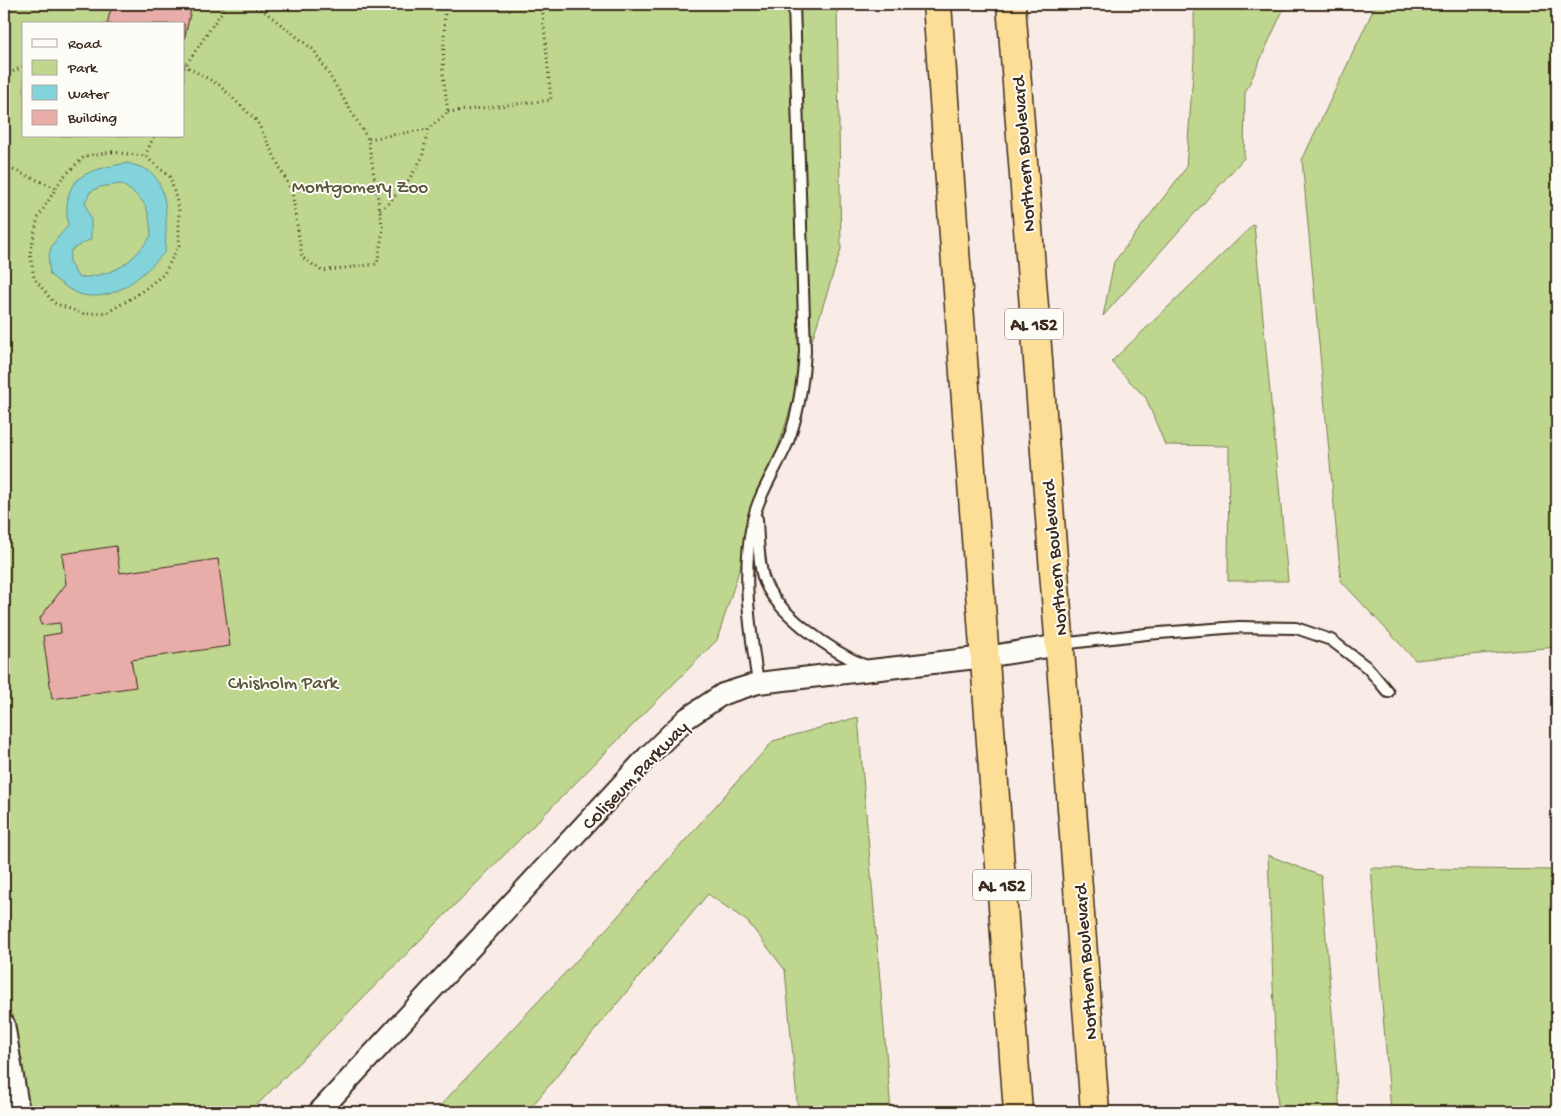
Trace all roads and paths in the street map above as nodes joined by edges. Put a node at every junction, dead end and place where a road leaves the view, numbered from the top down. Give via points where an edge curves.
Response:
1 (227, 4) edge
2 (246, 4) edge
3 (445, 4) edge
4 (542, 4) edge
5 (794, 4) edge
6 (937, 4) edge
7 (1011, 4) edge
8 (185, 65) edge
9 (22, 67) edge
10 (185, 67) edge
11 (4, 76) edge
12 (448, 112) junction
13 (428, 129) junction
14 (153, 138) edge
15 (368, 139) junction
16 (145, 156) junction
17 (4, 166) edge
18 (56, 188) junction
19 (380, 210) junction
20 (756, 511) junction
21 (1060, 645) junction
22 (985, 657) junction
23 (874, 670) junction
24 (758, 683) junction
25 (1388, 692) dead end
26 (4, 1024) edge
27 (20, 1111) edge
28 (319, 1112) edge
29 (1018, 1112) edge
30 (1095, 1112) edge

1 - 8 path
2 - 15 path via 265,12 314,50
3 - 12 path via 443,74
4 - 12 path via 551,100
5 - 20 lane via 804,374 796,419
6 - 22 highway, AL 152
7 - 21 highway, Northern Boulevard / AL 152
9 - 11 path
10 - 19 path via 219,85 257,121 292,192 302,256 322,271 377,264 383,230
12 - 13 path
13 - 15 path
13 - 19 path via 418,166 390,203
14 - 16 path
15 - 19 path
16 - 18 path via 112,152 85,156
16 - 18 path via 170,177 179,210 179,245 164,274 108,312 84,314 54,303 34,278 30,253 38,218
17 - 18 path
20 - 23 lane via 763,579 778,603 823,644
20 - 24 lane via 748,548 750,631
21 - 22 street, Coliseum Parkway
21 - 25 lane via 1239,627 1296,628 1331,640 1368,668
21 - 30 highway, Northern Boulevard / AL 152
22 - 23 street, Coliseum Parkway
22 - 29 highway, AL 152
23 - 24 street, Coliseum Parkway
24 - 28 street, Coliseum Parkway via 723,694 687,718 660,744
26 - 27 street

